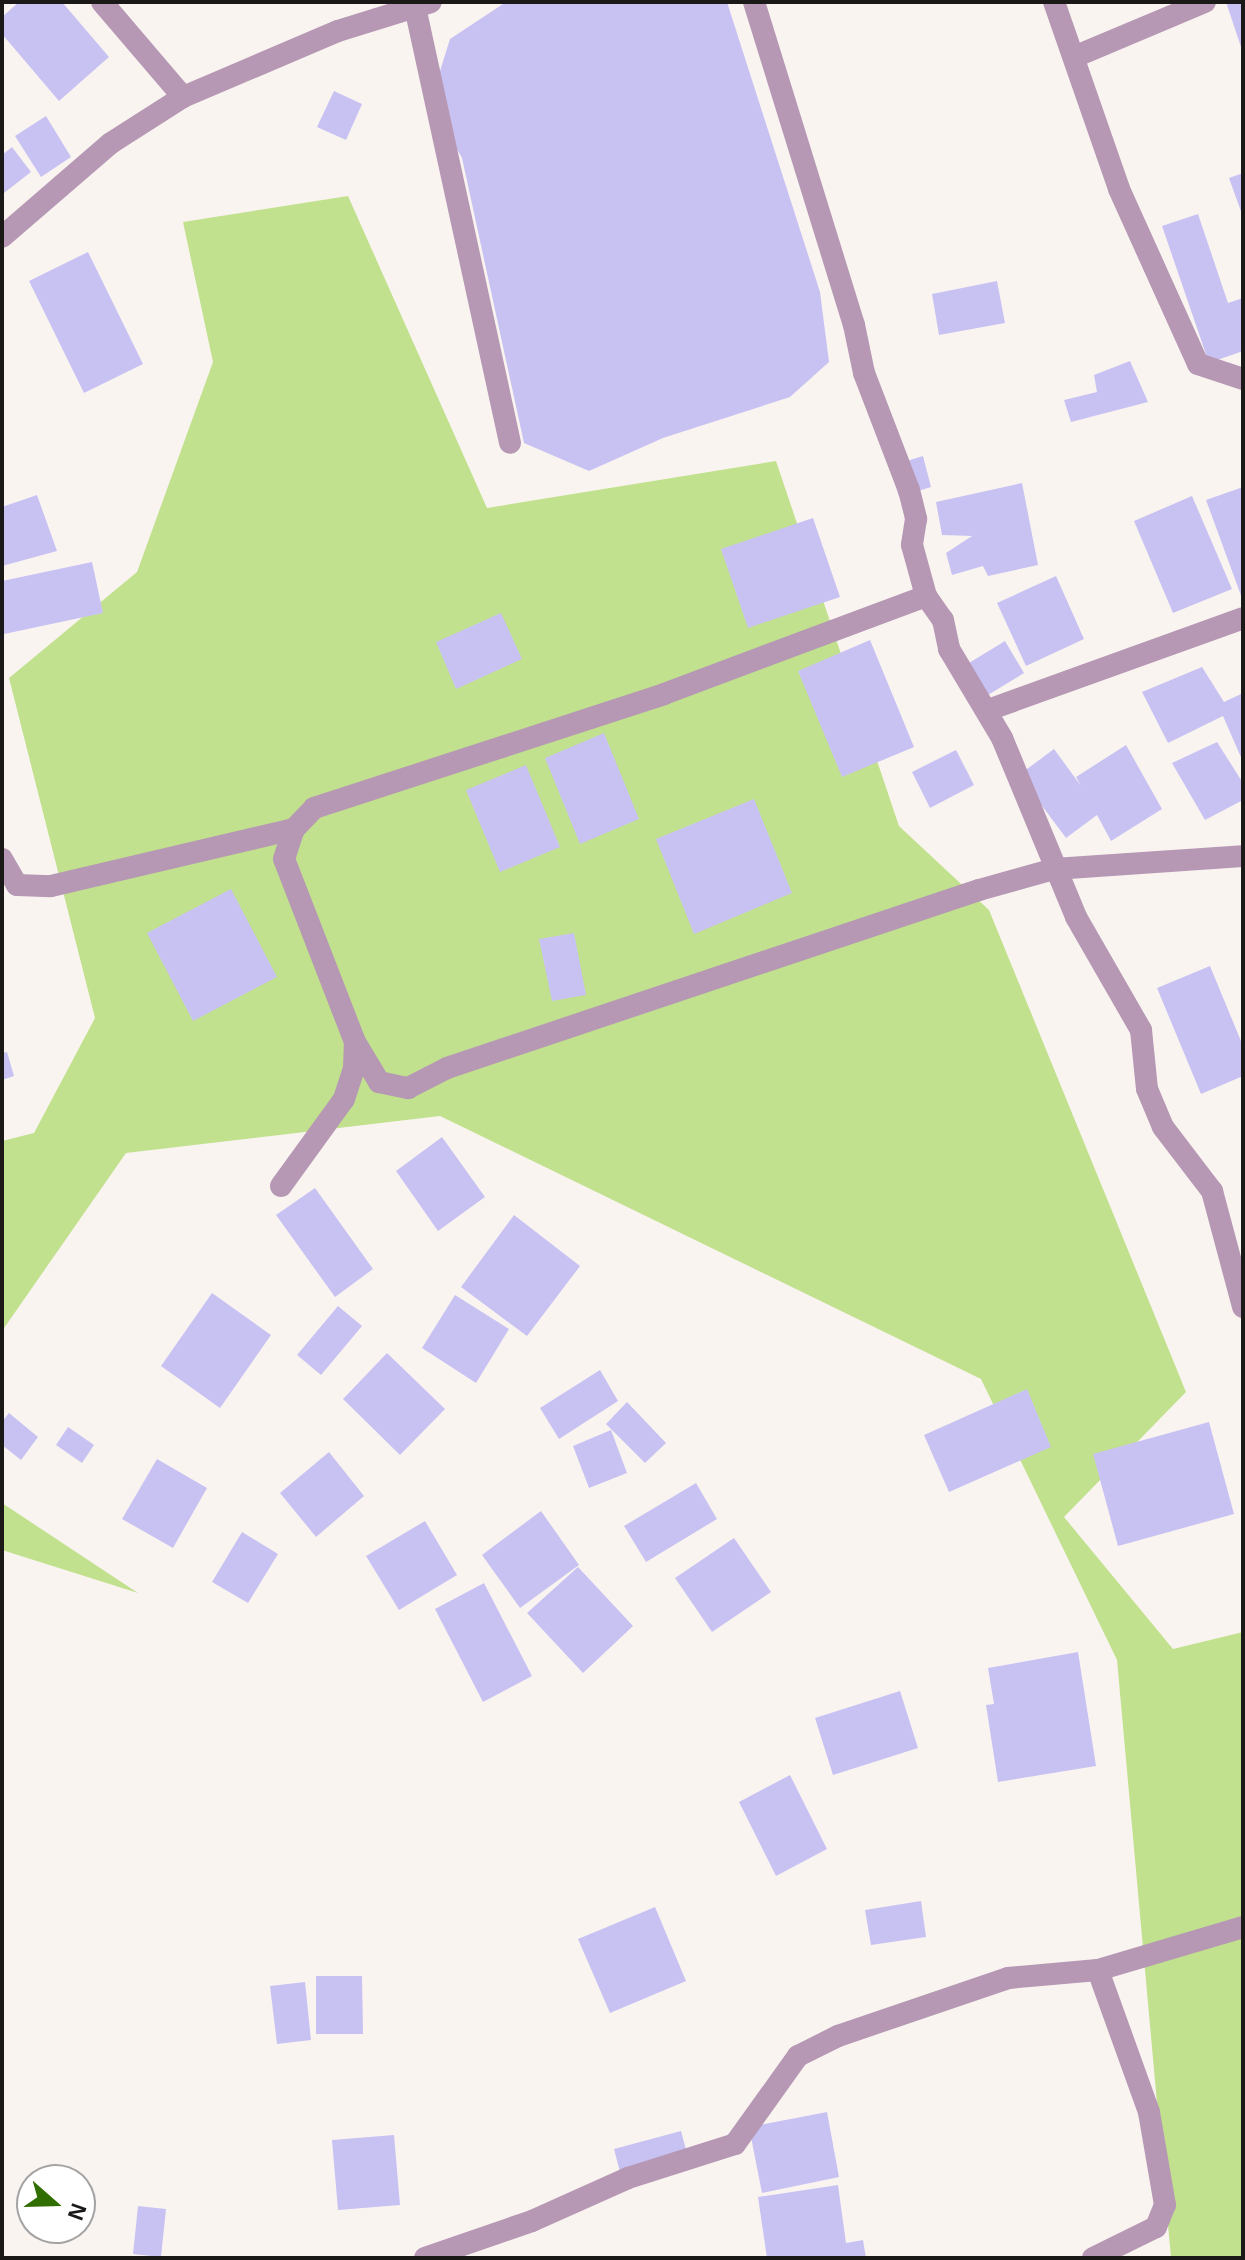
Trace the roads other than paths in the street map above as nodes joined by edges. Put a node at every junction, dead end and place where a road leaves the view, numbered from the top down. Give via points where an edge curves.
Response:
1 (102, 2) edge
2 (754, 2) edge
3 (1054, 2) edge
4 (1205, 2) edge
5 (423, 5) edge
6 (1074, 57) junction
7 (183, 97) junction
8 (2, 237) edge
9 (1243, 379) edge
10 (510, 443) dead end
11 (926, 596) junction
12 (1243, 618) edge
13 (988, 710) junction
14 (294, 829) junction
15 (1243, 856) edge
16 (2, 859) edge
17 (1054, 869) junction
18 (355, 1042) junction
19 (281, 1186) dead end
20 (1239, 1275) edge
21 (1243, 1307) edge
22 (1243, 1927) edge
23 (1098, 1970) junction
24 (425, 2258) edge
25 (1093, 2258) edge

1 - 7 street
2 - 11 street via 854,325 864,373 909,490 916,519 912,545
3 - 6 street
4 - 6 street
5 - 7 street via 338,31
5 - 10 street
6 - 9 street via 1119,189 1198,364
7 - 8 street via 111,143
11 - 13 street via 943,620 949,649
11 - 14 street via 664,694 314,808
12 - 13 street
13 - 17 street
14 - 16 street via 51,886 17,885
14 - 18 street via 284,859 290,882
15 - 17 street
17 - 18 street via 447,1068 408,1088 379,1082
17 - 20 street via 1141,1030 1147,1089 1163,1127 1212,1191
18 - 19 street via 344,1099
20 - 21 street
22 - 23 street
23 - 24 street via 1008,1978 838,2036 798,2056 735,2144 628,2178 532,2221
23 - 25 street via 1149,2112 1165,2205 1156,2227

